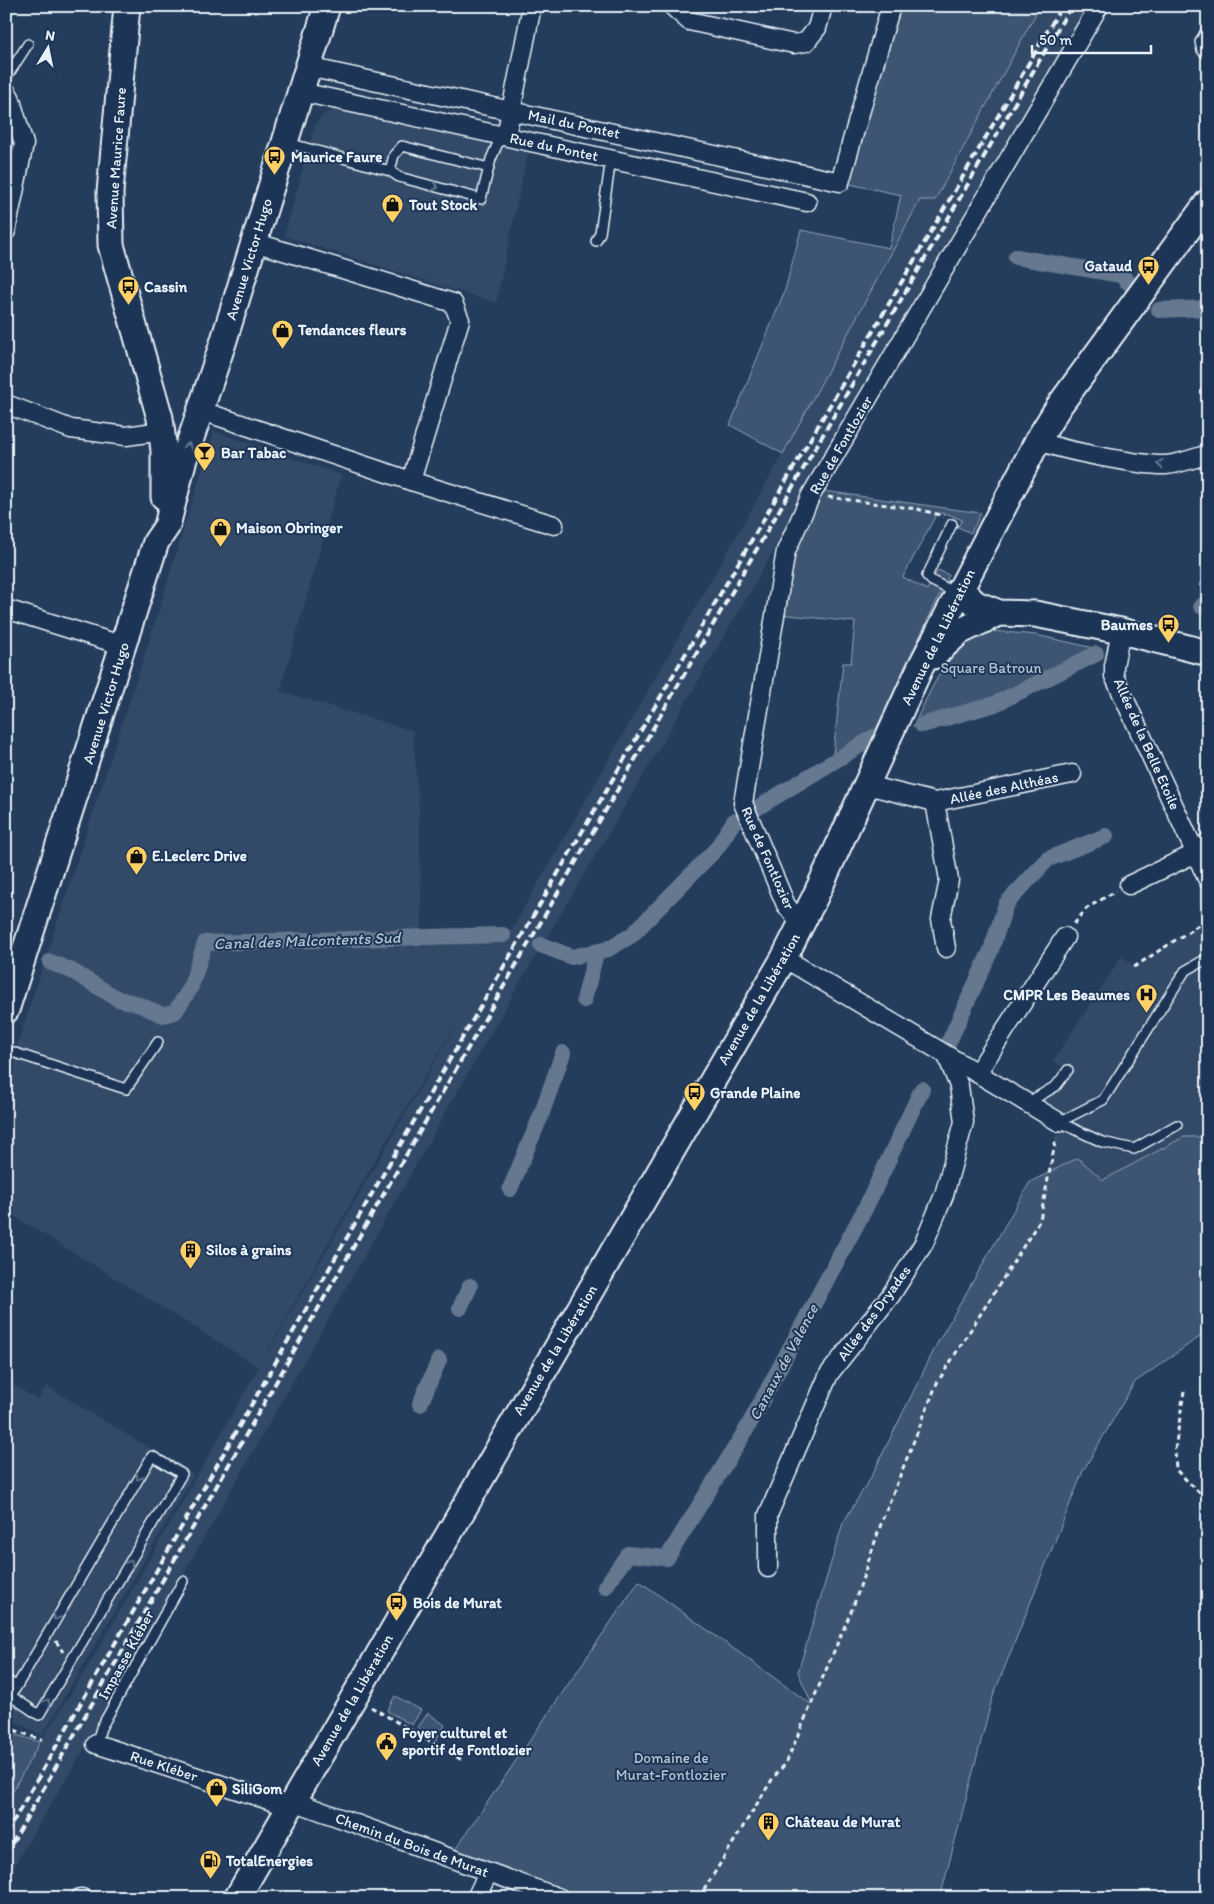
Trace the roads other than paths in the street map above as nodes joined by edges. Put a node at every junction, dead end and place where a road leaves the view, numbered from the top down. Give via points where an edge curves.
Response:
1 (127, 6) edge
2 (327, 6) edge
3 (532, 6) edge
4 (672, 6) edge
5 (823, 6) edge
6 (891, 6) edge
7 (1099, 6) edge
8 (1208, 26) edge
9 (28, 44) dead end
10 (1208, 56) edge
11 (308, 67) junction
12 (6, 78) edge
13 (6, 91) edge
14 (301, 92) junction
15 (511, 111) junction
16 (504, 136) junction
17 (285, 142) junction
18 (611, 159) junction
19 (489, 168) junction
20 (390, 171) junction
21 (807, 202) dead end
22 (1208, 202) edge
23 (6, 231) edge
24 (596, 241) dead end
25 (254, 242) junction
26 (6, 404) edge
27 (208, 406) junction
28 (161, 424) junction
29 (1038, 440) junction
30 (1208, 454) edge
31 (411, 481) junction
32 (952, 524) road end
33 (554, 525) dead end
34 (156, 542) junction
35 (959, 592) junction
36 (6, 609) edge
37 (1000, 613) junction
38 (1035, 614) junction
39 (1121, 631) junction
40 (124, 646) junction
41 (1208, 653) edge
42 (920, 668) junction
43 (1072, 774) dead end
44 (866, 785) junction
45 (935, 802) junction
46 (1202, 848) edge
47 (1208, 880) edge
48 (1129, 885) road end
49 (803, 921) junction
50 (1065, 936) road end
51 (946, 948) dead end
52 (784, 958) junction
53 (1208, 958) edge
54 (13, 967) edge
55 (6, 1010) edge
56 (158, 1042) dead end
57 (6, 1050) edge
58 (947, 1056) junction
59 (1068, 1070) dead end
60 (977, 1074) junction
61 (1027, 1103) junction
62 (1059, 1122) junction
63 (1177, 1125) dead end
64 (768, 1568) dead end
65 (183, 1581) dead end
66 (6, 1680) edge
67 (16, 1686) junction
68 (8, 1697) edge
69 (96, 1744) joint
70 (292, 1804) junction
71 (488, 1872) junction
72 (238, 1898) edge
73 (476, 1898) edge
74 (560, 1898) edge

1 - 28 main road, Avenue Maurice Faure via 110,192 111,246
2 - 11 main road, Avenue Victor Hugo
3 - 15 street
4 - 5 street via 689,21 794,44 806,42 817,28
6 - 15 street, Mail du Pontet via 840,182
7 - 49 street, Rue de Fontlozier via 811,495 786,551 743,804 786,905
8 - 10 lane via 1200,42
9 - 12 lane
11 - 14 main road, Avenue Victor Hugo
11 - 15 street, Mail du Pontet
13 - 23 street via 24,144
14 - 16 street, Rue du Pontet
14 - 17 main road, Avenue Victor Hugo
15 - 16 street
16 - 18 street, Rue du Pontet
16 - 19 lane
17 - 20 lane
17 - 25 main road, Avenue Victor Hugo
18 - 21 street, Rue du Pontet
18 - 24 lane via 600,234
19 - 20 lane via 402,146 394,155
20 -> 19 lane via 399,177 481,199
22 - 29 main road, Avenue de la Libération via 1059,406
25 - 27 main road, Avenue Victor Hugo
25 - 31 street via 453,302 460,320
26 - 28 street via 71,429 126,436
27 - 28 main road via 197,406
27 - 31 street
34 -> 27 main road, Avenue Victor Hugo via 166,526 183,462
28 - 34 main road, Avenue Maurice Faure via 164,497
30 -> 29 street via 1167,465 1053,446
29 - 35 main road, Avenue de la Libération
31 - 33 street
32 - 35 lane via 928,576 932,581
34 - 40 main road, Avenue Victor Hugo
35 - 37 main road via 976,604
35 - 38 main road via 982,591
35 - 42 main road, Avenue de la Libération
36 - 40 street
37 - 38 main road
37 - 42 main road via 959,632
38 - 39 main road
39 - 41 main road
39 - 46 street, Allée de la Belle Etoile via 1114,676
40 - 54 main road, Avenue Victor Hugo
42 - 44 main road, Avenue de la Libération
43 - 45 street, Allée des Althéas
44 - 45 street, Allée des Althéas
44 - 49 main road, Avenue de la Libération
45 - 51 street, Allée des Althéas via 949,880 940,920
46 - 47 street, Allée de la Belle Etoile
46 - 48 street
49 - 52 main road, Avenue de la Libération
50 - 60 street
52 - 58 street
52 - 70 main road, Avenue de la Libération
53 - 62 lane via 1185,971 1103,1100
54 - 55 main road, Avenue Victor Hugo
56 - 57 lane via 126,1089
58 - 60 street
58 - 64 street, Allée des Dryades via 959,1086 964,1122 944,1195 924,1243 891,1294 829,1374 768,1515
59 - 61 lane via 1056,1086
60 - 61 street
61 - 62 street
62 - 63 lane via 1102,1142 1134,1148
65 - 69 lane, Impasse Kléber via 101,1728
66 - 67 lane
67 - 68 lane
68 -> 67 lane via 39,1715 182,1474 152,1456
69 - 70 street, Rue Kléber
70 - 71 street, Chemin du Bois de Murat
70 - 72 main road, Avenue de la Libération
71 - 73 street
71 - 74 street, Chemin du Bois de Murat

